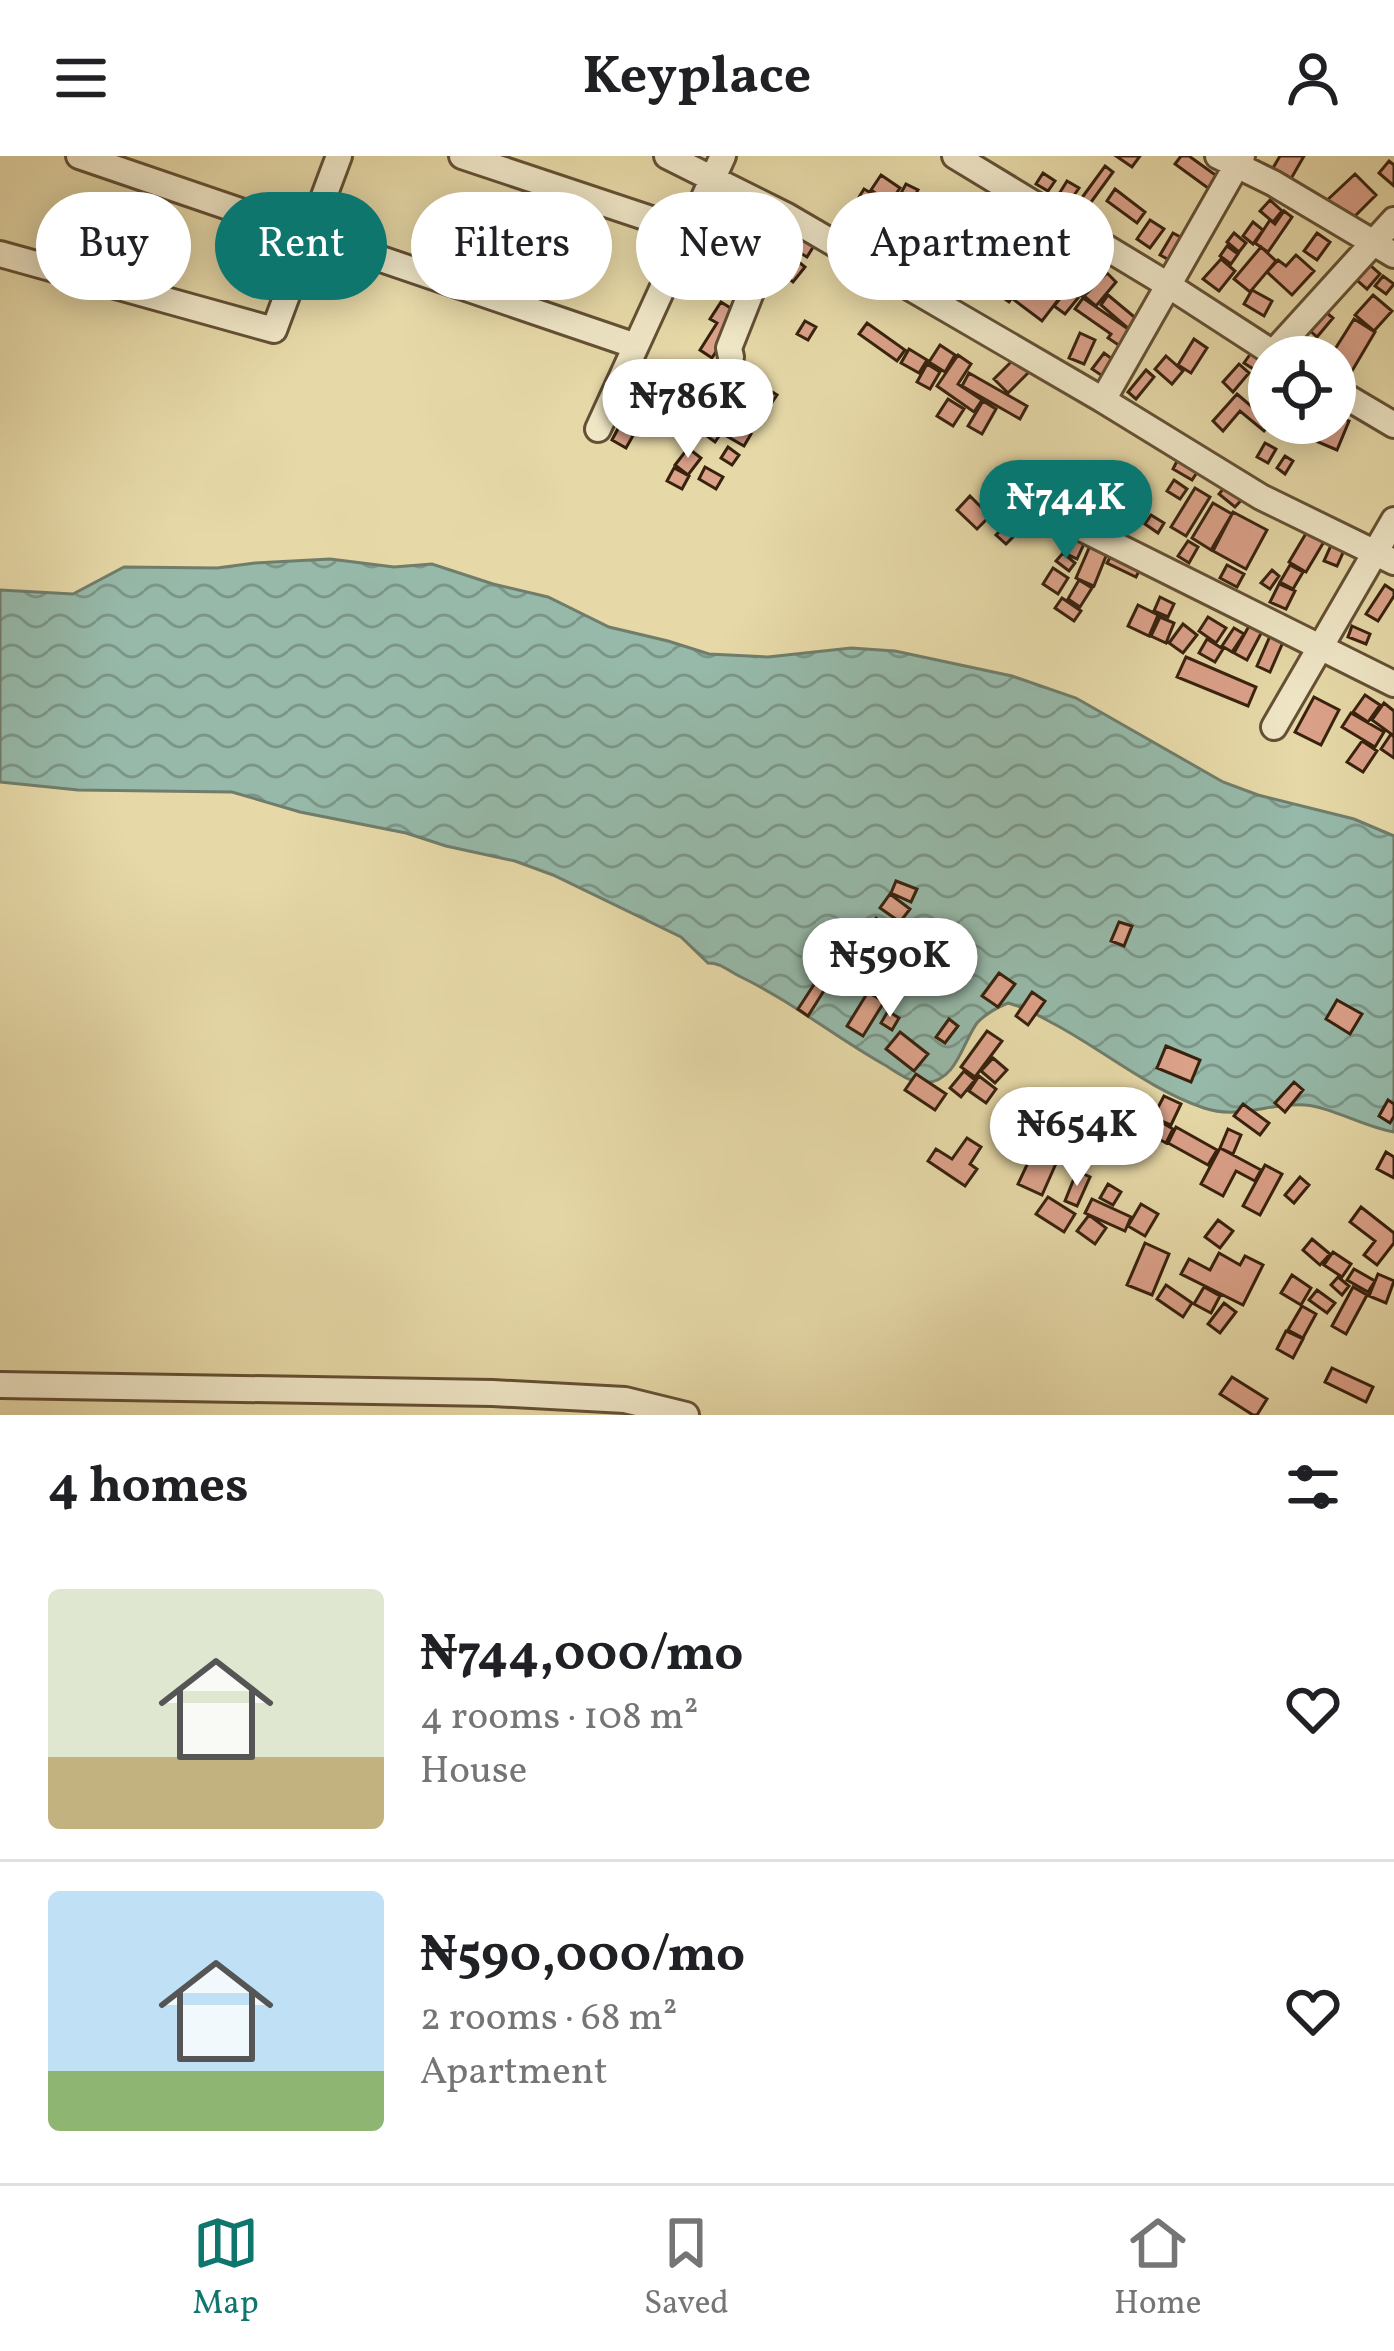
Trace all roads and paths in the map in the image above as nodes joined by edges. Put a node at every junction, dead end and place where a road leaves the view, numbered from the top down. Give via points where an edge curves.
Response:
1 (79, 156) edge
2 (339, 156) edge
3 (463, 156) edge
4 (667, 156) edge
5 (724, 156) edge
6 (955, 156) edge
7 (1232, 159) edge
8 (712, 181) junction
9 (326, 192) edge
10 (707, 192) edge
11 (736, 192) edge
12 (215, 202) edge
13 (636, 214) edge
14 (1394, 220) edge
15 (803, 225) edge
16 (1383, 248) edge
17 (0, 254) edge
18 (387, 260) edge
19 (1168, 285) junction
20 (285, 300) edge
21 (657, 300) edge
22 (748, 300) edge
23 (1295, 336) edge
24 (1248, 337) edge
25 (636, 346) junction
26 (730, 357) dead end
27 (1103, 400) junction
28 (1356, 402) edge
29 (1394, 424) edge
30 (598, 429) dead end
31 (1394, 520) edge
32 (1083, 529) dead end
33 (1385, 557) edge
34 (1320, 647) junction
35 (1394, 684) edge
36 (1274, 727) dead end
37 (0, 1385) edge
38 (493, 1404) edge
39 (686, 1415) edge

1 - 12 street
2 - 9 street
3 - 13 street
4 - 8 street
5 - 8 street
6 - 19 street
7 - 16 street
7 - 19 street
8 - 10 street
8 - 11 street
14 - 16 street
15 - 27 street
16 - 23 street
17 - 20 street via 274,330
18 - 25 street
19 - 24 street
19 - 27 street
21 - 25 street
22 - 26 street
25 - 30 street
27 - 33 street via 1261,496
28 - 29 street
31 - 33 street
32 - 34 street
33 - 34 street
34 - 35 street
34 - 36 street
37 - 38 street
38 - 39 street via 625,1400

